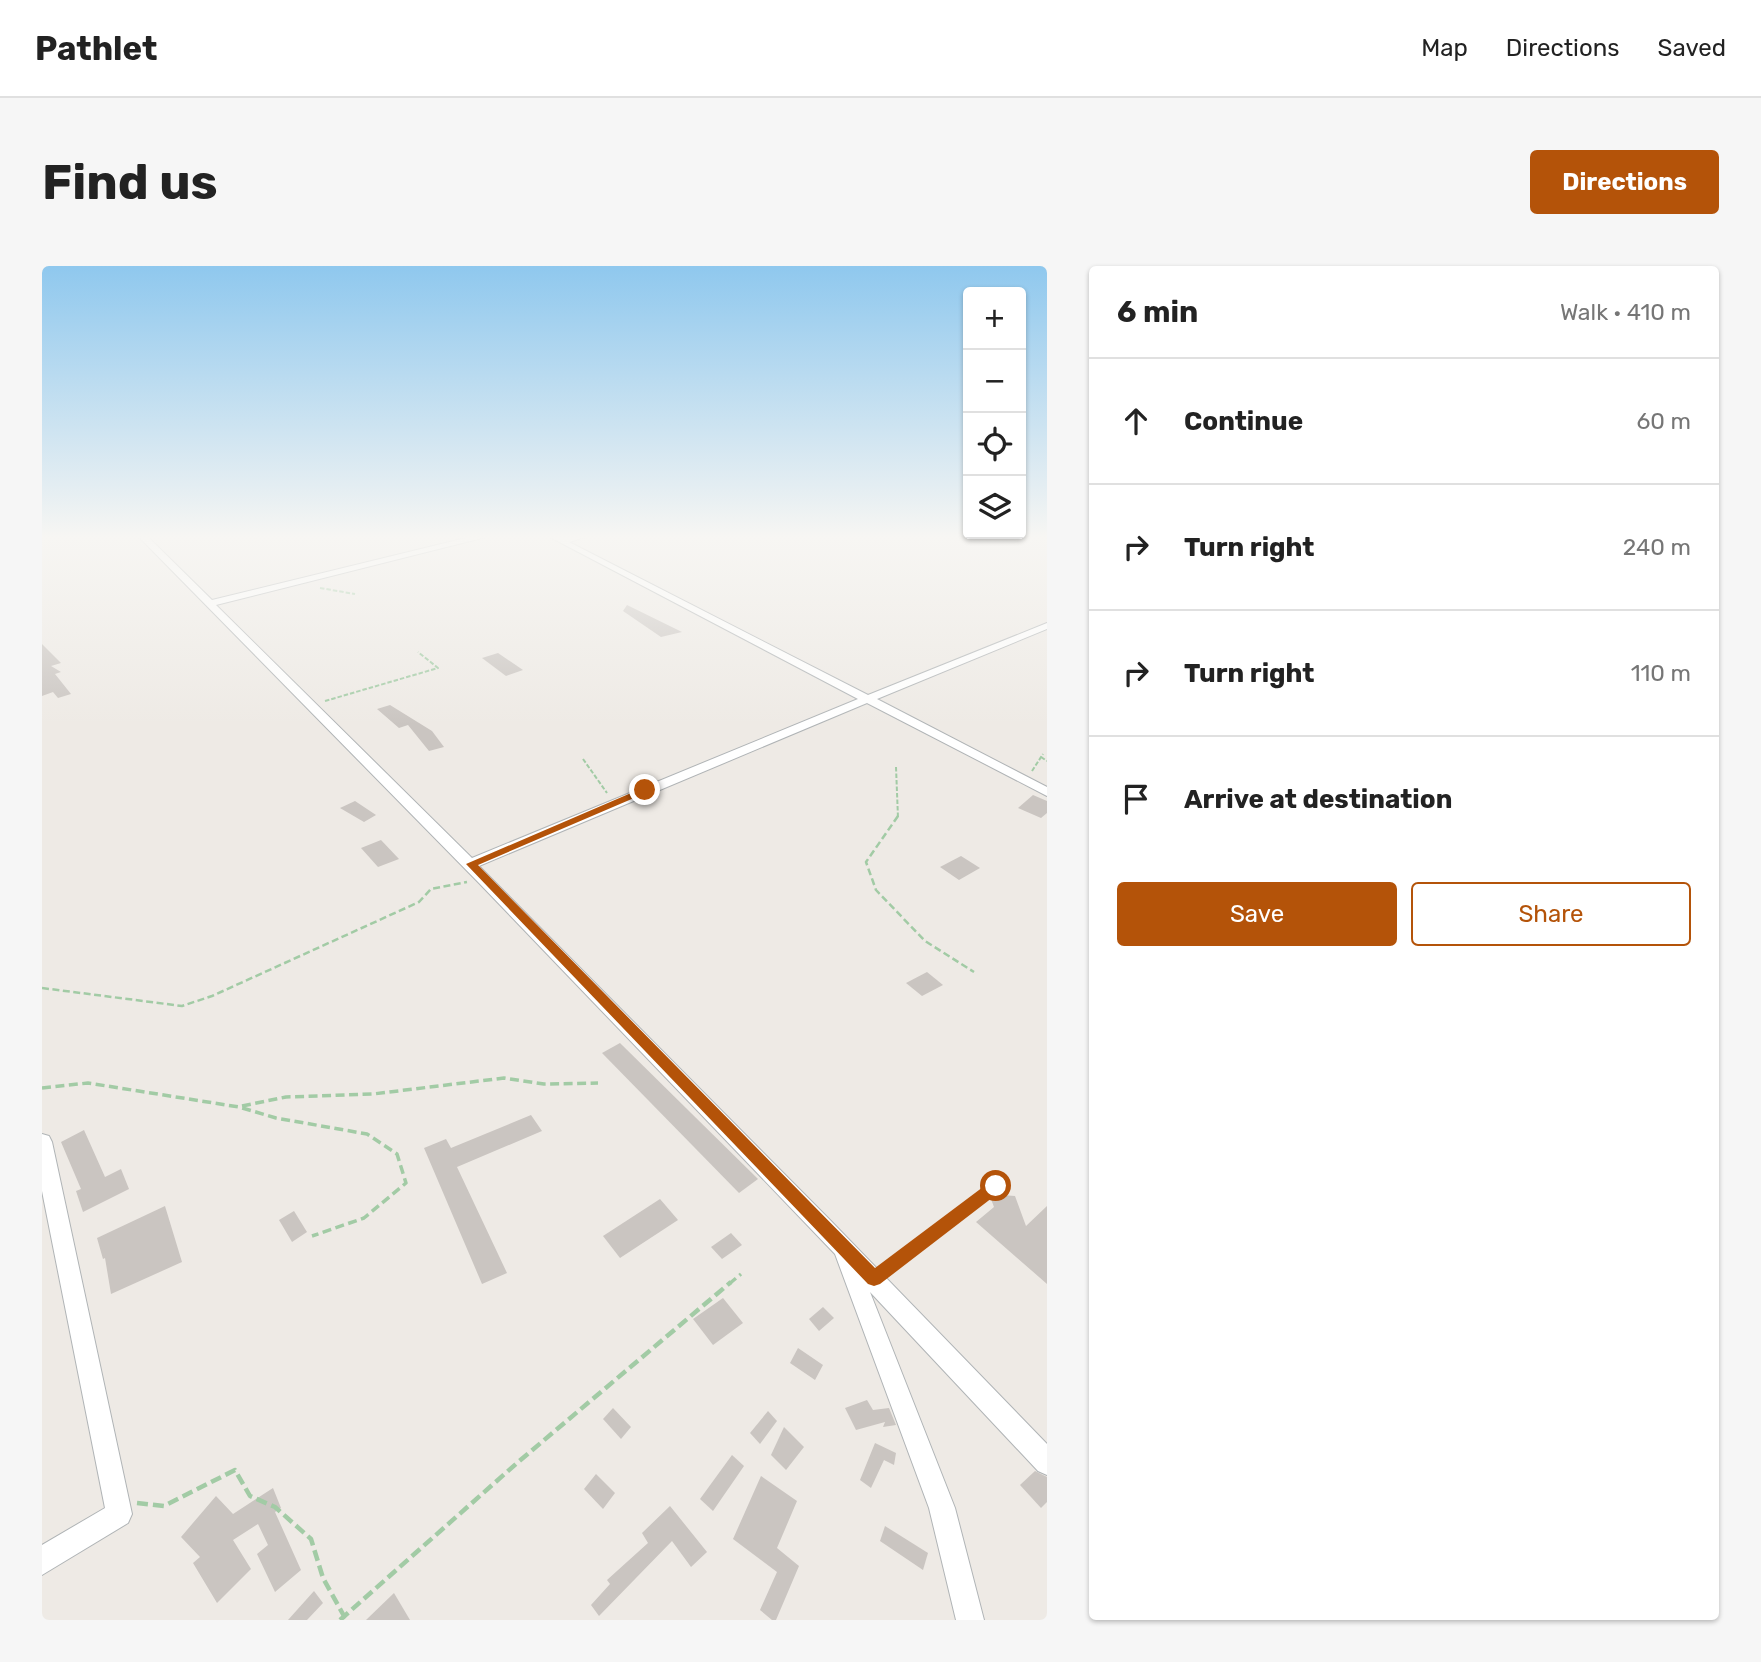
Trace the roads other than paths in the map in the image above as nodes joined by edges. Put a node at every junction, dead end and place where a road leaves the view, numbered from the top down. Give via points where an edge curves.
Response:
1 (206, 598) edge
2 (231, 598) edge
3 (671, 598) edge
4 (211, 603) junction
5 (1047, 626) edge
6 (864, 699) junction
7 (1047, 792) edge
8 (471, 864) junction
9 (42, 1142) edge
10 (843, 1249) junction
11 (1047, 1462) edge
12 (42, 1561) edge
13 (970, 1620) edge

1 - 4 street
2 - 4 street
3 - 6 street
4 - 8 street
5 - 6 street
6 - 7 street
6 - 8 street
8 - 10 street
9 - 12 street via 119,1514
10 - 11 street
10 - 13 street via 942,1508

